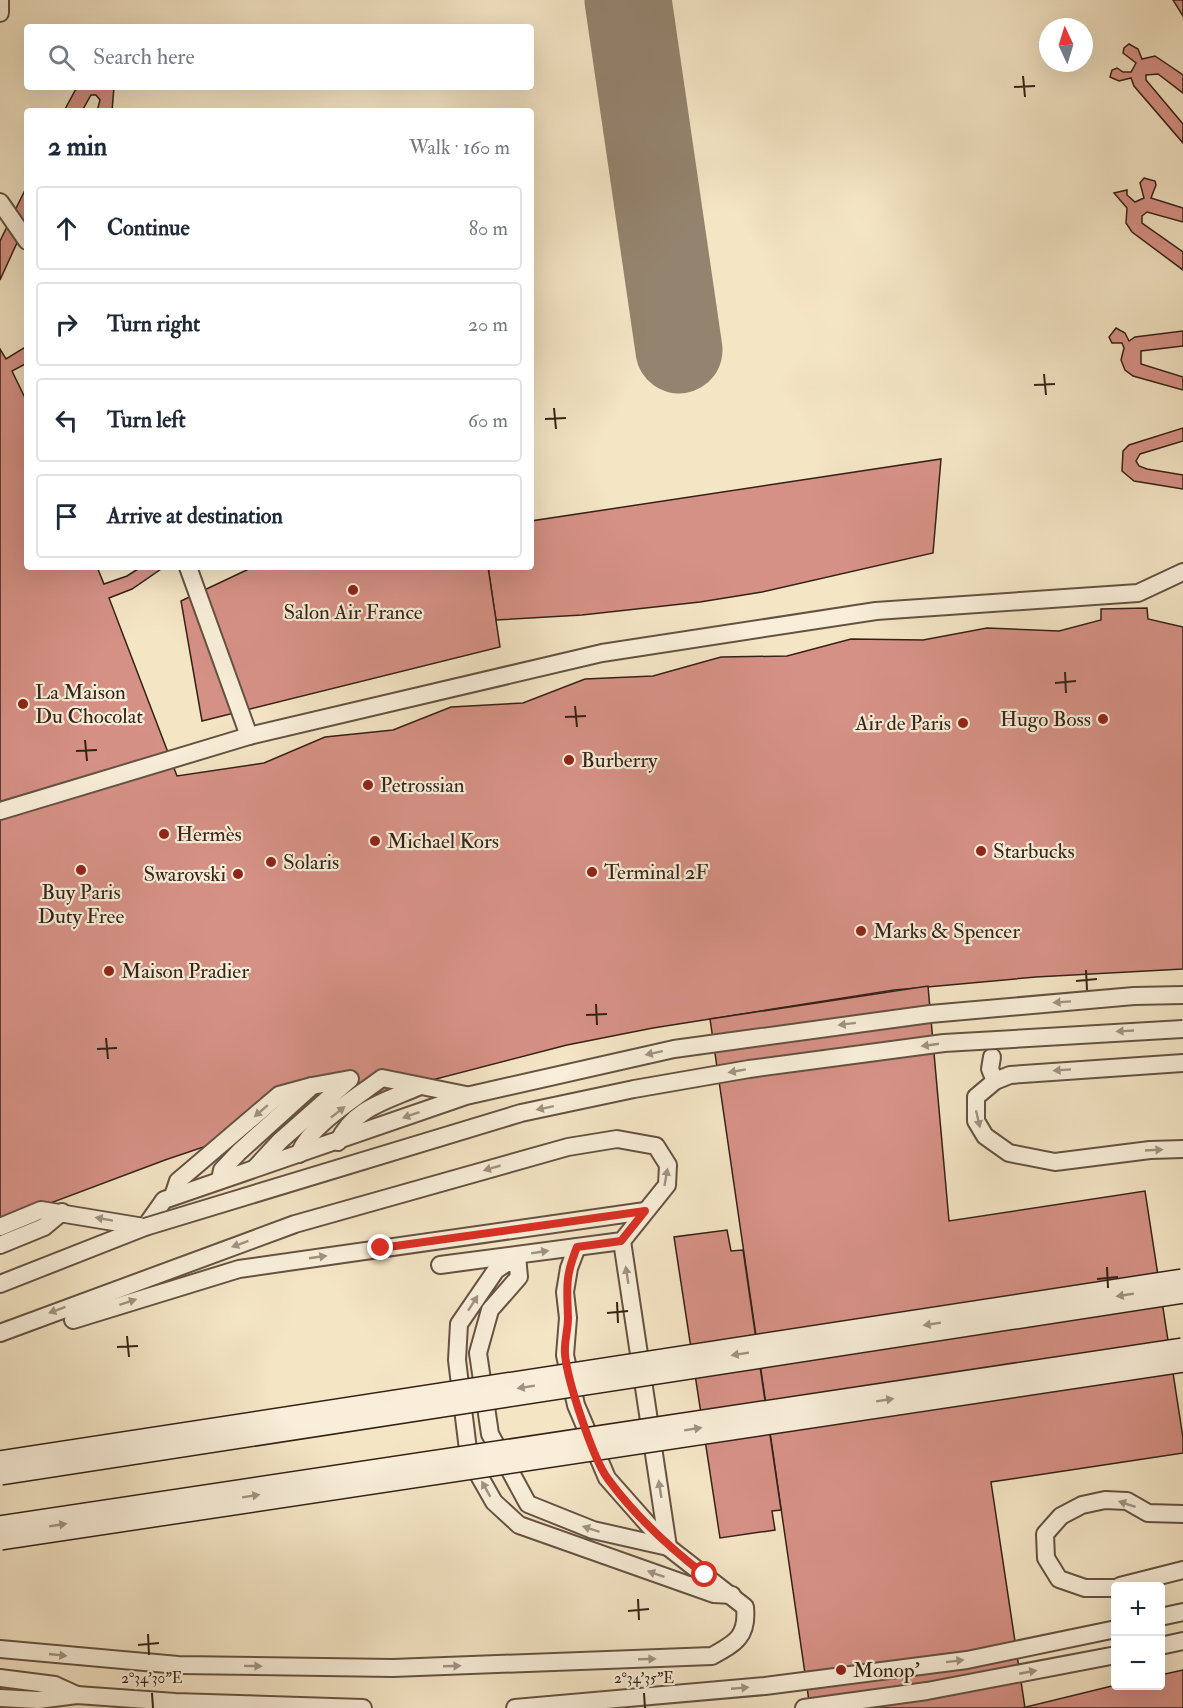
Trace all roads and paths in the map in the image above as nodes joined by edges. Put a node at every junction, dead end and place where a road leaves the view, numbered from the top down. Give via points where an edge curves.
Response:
1 (0, 0) edge
2 (0, 13) edge
3 (0, 202) edge
4 (24, 237) edge
5 (189, 570) edge
6 (1183, 572) edge
7 (249, 736) junction
8 (0, 811) edge
9 (1183, 995) edge
10 (1183, 1029) edge
11 (992, 1057) dead end
12 (1183, 1063) edge
13 (382, 1078) junction
14 (350, 1079) junction
15 (995, 1081) junction
16 (312, 1086) junction
17 (418, 1087) junction
18 (466, 1096) junction
19 (338, 1142) junction
20 (1183, 1149) edge
21 (299, 1154) junction
22 (256, 1167) junction
23 (220, 1180) junction
24 (173, 1196) junction
25 (645, 1211) junction
26 (62, 1212) junction
27 (0, 1227) edge
28 (145, 1227) junction
29 (621, 1241) junction
30 (0, 1245) edge
31 (577, 1247) junction
32 (517, 1256) junction
33 (440, 1265) dead end
34 (0, 1284) edge
35 (1183, 1286) edge
36 (73, 1320) dead end
37 (0, 1333) edge
38 (1183, 1355) edge
39 (0, 1468) edge
40 (1183, 1514) edge
41 (0, 1533) edge
42 (668, 1547) junction
43 (1183, 1570) edge
44 (1136, 1582) edge
45 (1111, 1587) edge
46 (733, 1595) junction
47 (1183, 1612) edge
48 (1165, 1616) edge
49 (1111, 1630) edge
50 (1183, 1641) edge
51 (1165, 1645) edge
52 (0, 1649) edge
53 (1111, 1656) edge
54 (0, 1678) edge
55 (77, 1695) junction
56 (0, 1698) edge
57 (0, 1707) edge
58 (8, 1708) edge
59 (363, 1708) edge
60 (515, 1708) edge
61 (804, 1708) edge

1 - 2 lane
3 - 4 lane
5 - 7 lane
6 - 7 lane via 1138,593 876,611 602,652
7 - 8 lane
9 -> 18 lane via 1007,1006 778,1033 674,1049
10 -> 28 lane, bridge via 944,1043 634,1089 521,1113
11 - 15 lane via 990,1069
12 -> 15 lane via 1025,1073
13 - 14 lane
13 - 17 lane
21 -> 13 lane via 304,1142 321,1126
14 - 16 lane
14 - 22 lane
15 -> 20 lane via 976,1097 976,1121 984,1136 1010,1154 1055,1162
16 - 23 lane via 239,1152 222,1170
16 -> 24 lane via 279,1095 178,1181
17 - 18 lane
17 - 19 lane via 362,1112 346,1125
18 -> 19 lane
19 - 21 lane
21 - 22 lane
22 - 23 lane
23 - 24 lane
24 - 28 lane via 164,1200
25 - 29 lane
36 -> 25 lane via 239,1269
25 -> 37 lane via 666,1185 668,1166 656,1146 617,1139 568,1147 295,1224
26 - 27 lane via 41,1210
28 -> 26 lane
26 - 30 lane via 44,1227
28 - 34 lane
29 - 31 lane
42 -> 29 lane
32 -> 31 lane
31 - 42 lane via 568,1268 565,1292 565,1355 576,1405 607,1478
32 - 33 lane
42 -> 32 lane via 593,1530 528,1504 490,1434 478,1353 490,1310 519,1277
46 -> 32 lane via 714,1594 519,1525 494,1503 469,1458 457,1360 459,1324 496,1270
35 -> 39 main road, bridge
41 -> 38 main road, bridge
40 -> 45 lane via 1148,1513 1127,1501 1105,1500 1082,1505 1061,1516 1045,1534 1046,1558 1059,1579 1085,1588
42 - 46 lane
43 - 44 lane
52 -> 46 lane via 178,1665 393,1668 712,1656 735,1643 746,1624 745,1607
47 - 48 lane
60 -> 49 lane via 765,1686 943,1663
50 - 51 lane
61 -> 53 lane via 927,1691
54 - 55 lane via 55,1684
55 - 56 lane via 38,1700
55 - 59 lane
57 - 58 lane

